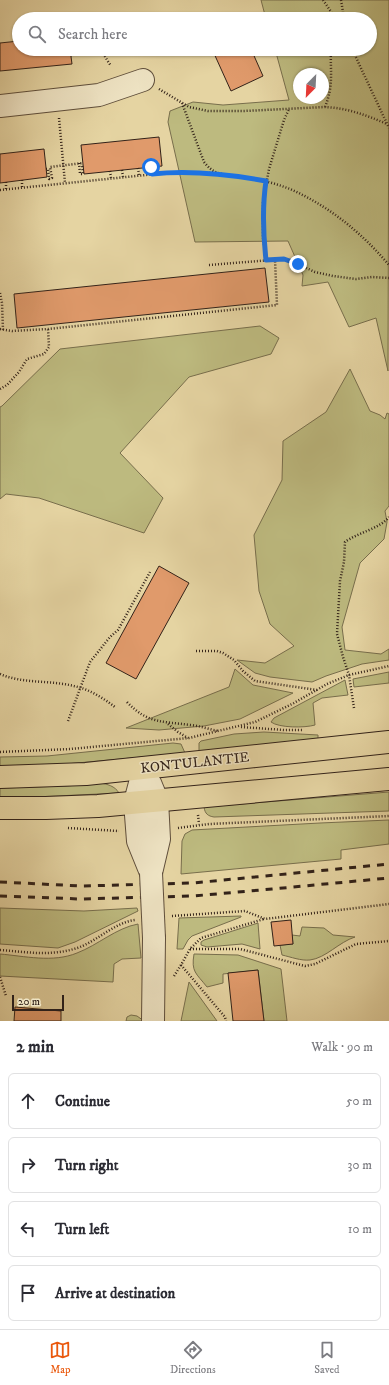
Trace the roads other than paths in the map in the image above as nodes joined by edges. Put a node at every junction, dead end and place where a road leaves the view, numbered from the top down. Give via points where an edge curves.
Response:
1 (143, 80) road end
2 (0, 106) edge
3 (389, 742) edge
4 (144, 768) junction
5 (0, 777) edge
6 (389, 779) edge
7 (157, 800) junction
8 (135, 802) junction
9 (0, 808) edge
10 (151, 873) junction
11 (153, 1021) edge

1 - 2 street via 99,95
3 - 4 main road, KONTULANTIE
4 - 5 main road, KONTULANTIE via 86,774
4 - 7 street
4 - 8 street
6 - 7 main road
7 - 8 main road
7 - 10 street via 159,839
8 - 9 main road via 98,806
8 - 10 street via 138,841
10 - 11 street, bridge via 154,938

